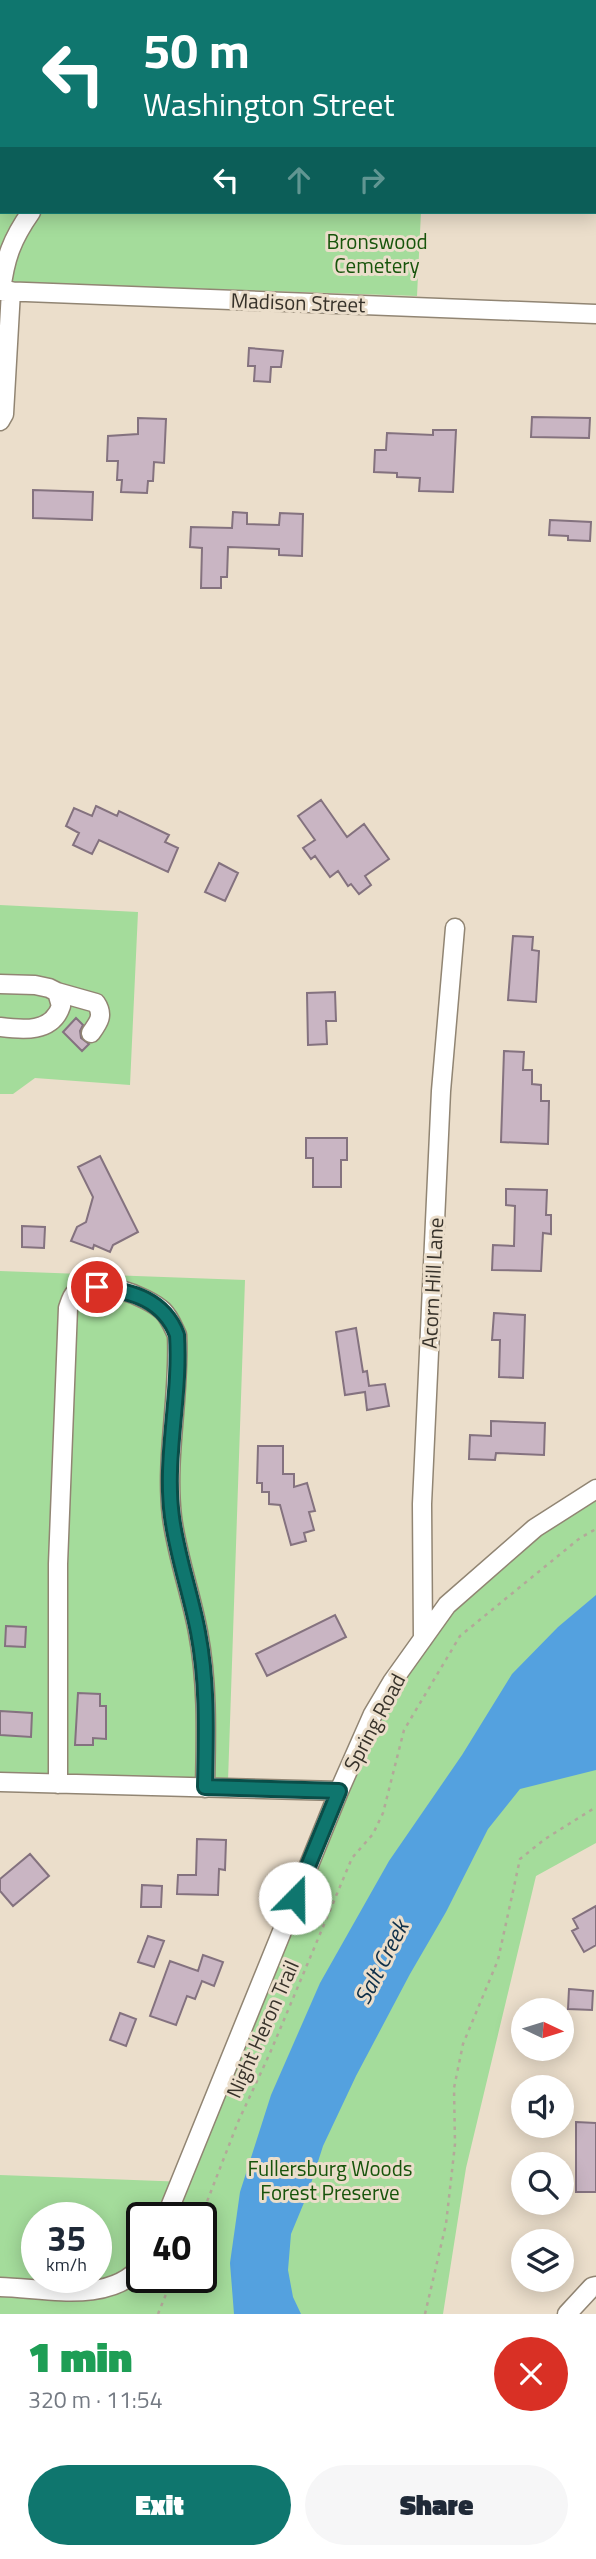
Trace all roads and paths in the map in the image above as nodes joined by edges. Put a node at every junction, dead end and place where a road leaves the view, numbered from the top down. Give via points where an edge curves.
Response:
1 (30, 214) edge
2 (4, 291) edge
3 (596, 314) edge
4 (0, 421) edge
5 (455, 928) dead end
6 (0, 984) edge
7 (57, 992) junction
8 (0, 1027) edge
9 (91, 1033) dead end
10 (596, 1489) edge
11 (596, 1528) edge
12 (423, 1639) junction
13 (0, 1783) edge
14 (58, 1784) junction
15 (205, 1787) junction
16 (339, 1791) junction
17 (596, 1807) edge
18 (172, 2202) edge
19 (207, 2202) edge
20 (126, 2280) edge
21 (596, 2286) edge
22 (0, 2287) edge
23 (167, 2293) edge
24 (158, 2314) edge
25 (425, 2314) edge
26 (567, 2314) edge

1 - 2 street via 7,255
2 - 3 street, Madison Street
2 - 4 street via 4,414
5 - 12 street, Acorn Hill Lane via 441,1091 423,1477
6 - 7 street via 35,985
7 - 8 street via 61,1006 48,1024 20,1030
7 - 9 street via 96,1003 101,1016
10 - 12 street, Spring Road via 535,1528 447,1605
11 - 19 path, Night Heron Trail via 460,1636 404,1730 383,1814 352,1858
12 - 16 street, Spring Road via 373,1714
13 - 14 street
14 - 15 street
14 - 15 street via 58,1564 68,1308 76,1292 97,1287 137,1295 155,1305 166,1313 177,1335 171,1498 203,1663
15 - 16 street
16 - 18 street, Spring Road
17 - 25 path via 520,1859 498,1960 463,2044 454,2088 455,2144 446,2224
20 - 22 street via 94,2291
21 - 26 street
23 - 24 path

